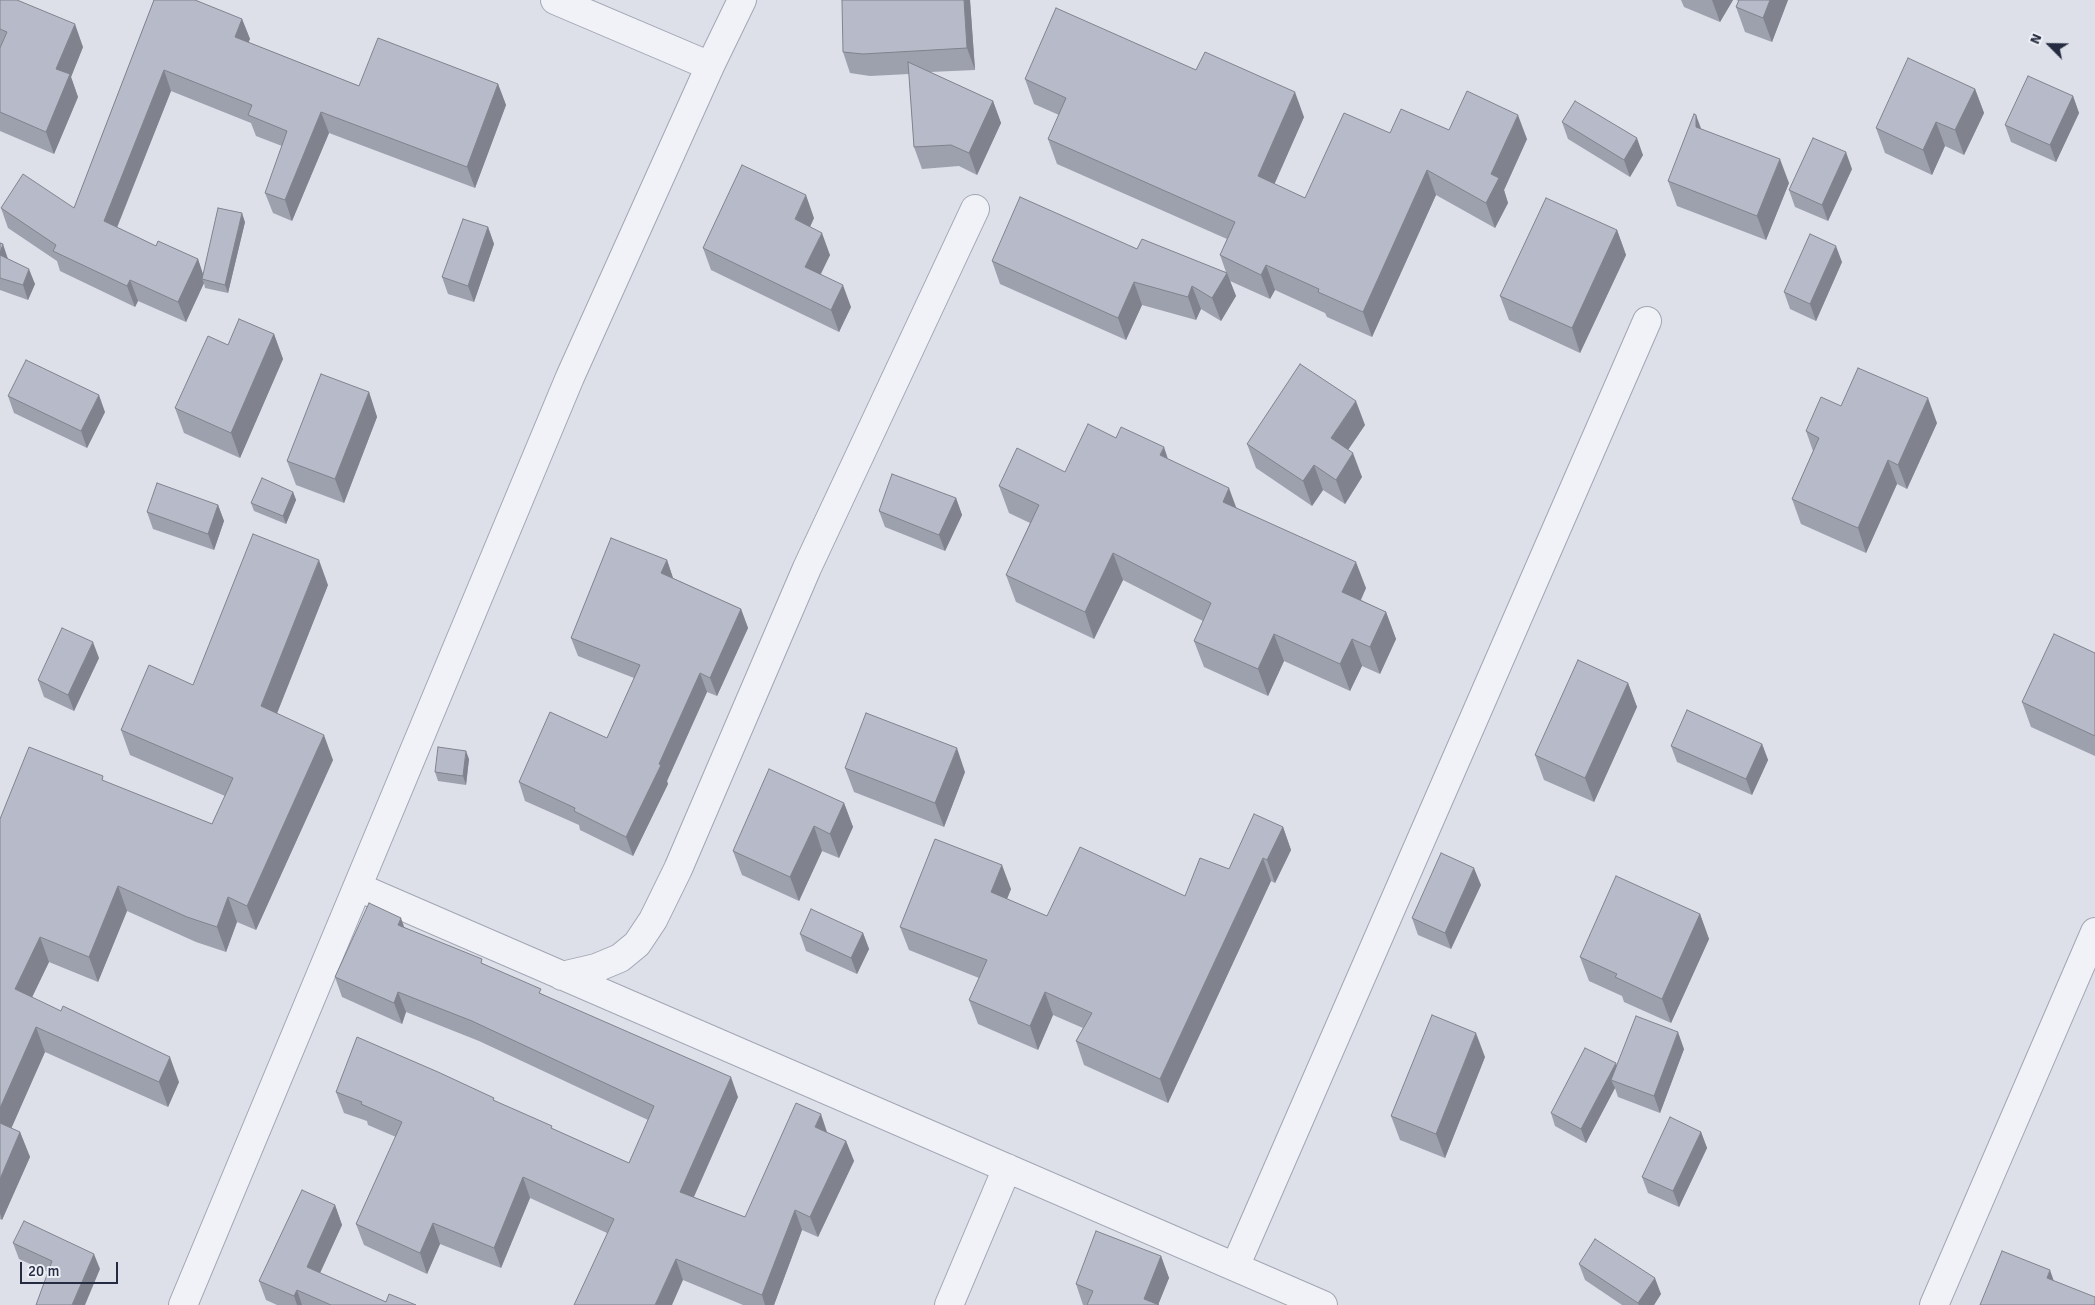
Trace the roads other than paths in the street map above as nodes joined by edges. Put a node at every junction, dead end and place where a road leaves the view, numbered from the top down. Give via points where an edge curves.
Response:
1 (556, 0) edge
2 (742, 0) edge
3 (710, 66) junction
4 (975, 209) dead end
5 (1647, 321) dead end
6 (358, 887) junction
7 (2095, 932) edge
8 (562, 976) junction
9 (1007, 1168) junction
10 (1236, 1267) junction
11 (183, 1305) edge
12 (949, 1305) edge
13 (1323, 1305) edge
14 (1934, 1305) edge

1 - 3 street
2 - 3 street
3 - 6 street via 570,376
4 - 8 street via 807,568 653,920 637,944 620,958
5 - 10 street
6 - 8 street
6 - 11 street
7 - 14 street
8 - 9 street
9 - 10 street
9 - 12 street
10 - 13 street

